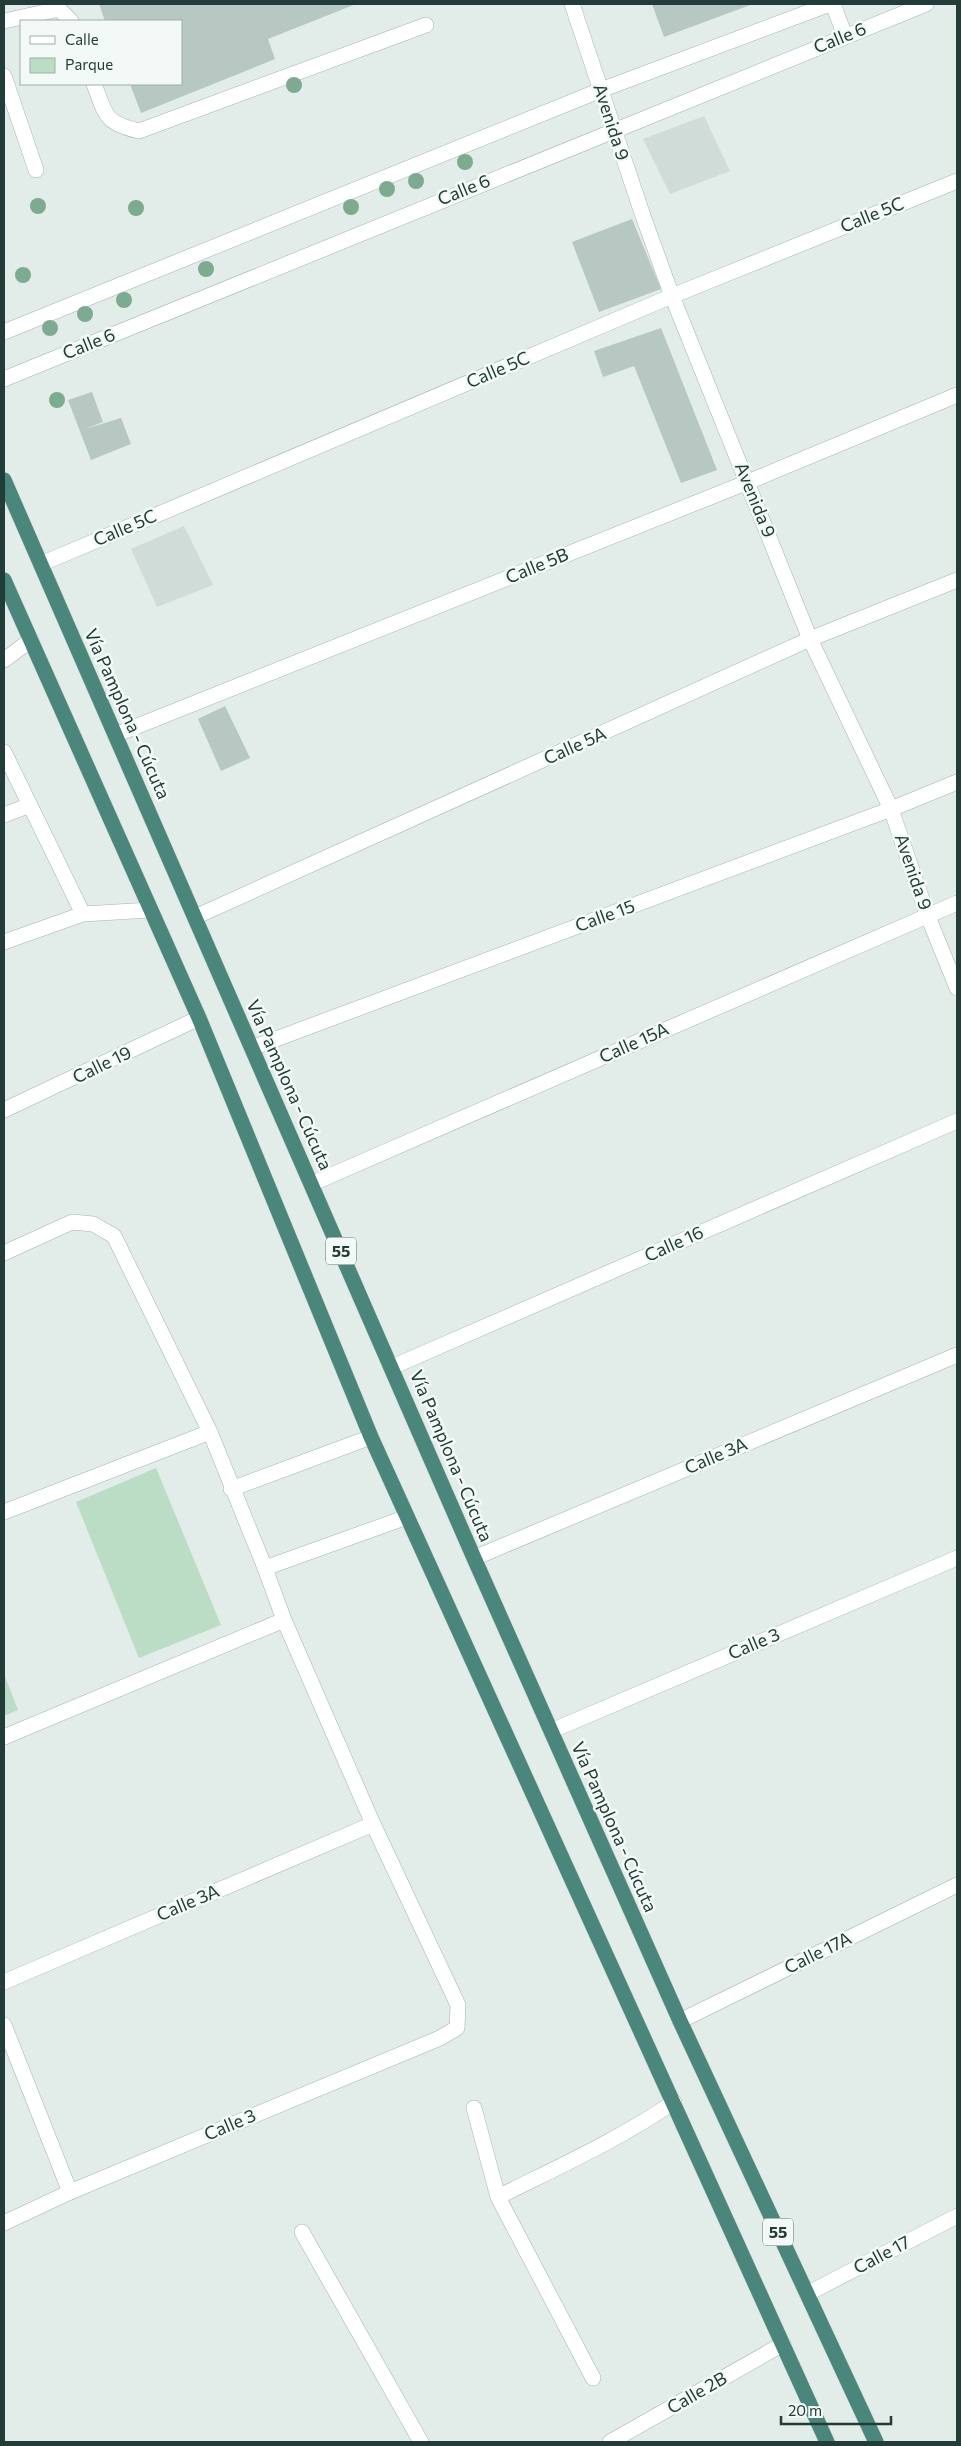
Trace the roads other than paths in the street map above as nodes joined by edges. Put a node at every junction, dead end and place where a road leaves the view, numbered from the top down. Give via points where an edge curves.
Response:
1 (572, 4) edge
2 (831, 4) edge
3 (926, 4) edge
4 (70, 20) edge
5 (4, 21) edge
6 (426, 25) dead end
7 (845, 36) junction
8 (4, 76) edge
9 (94, 85) edge
10 (601, 90) junction
11 (613, 129) junction
12 (36, 170) dead end
13 (957, 181) edge
14 (672, 296) junction
15 (4, 332) edge
16 (4, 379) edge
17 (957, 395) edge
18 (4, 480) edge
19 (748, 482) junction
20 (40, 564) junction
21 (4, 580) edge
22 (957, 580) edge
23 (810, 639) junction
24 (31, 640) junction
25 (4, 660) edge
26 (115, 735) junction
27 (4, 752) edge
28 (957, 782) edge
29 (30, 805) junction
30 (891, 809) junction
31 (4, 815) edge
32 (957, 903) edge
33 (150, 910) junction
34 (83, 914) junction
35 (927, 914) junction
36 (195, 917) junction
37 (4, 942) edge
38 (957, 988) edge
39 (199, 1018) junction
40 (252, 1048) junction
41 (4, 1110) edge
42 (957, 1121) edge
43 (312, 1184) junction
44 (4, 1253) edge
45 (957, 1355) edge
46 (392, 1367) junction
47 (210, 1432) junction
48 (371, 1438) junction
49 (232, 1489) junction
50 (4, 1512) edge
51 (407, 1517) junction
52 (474, 1558) junction
53 (957, 1558) edge
54 (266, 1568) junction
55 (284, 1620) junction
56 (551, 1731) junction
57 (4, 1737) edge
58 (373, 1824) junction
59 (957, 1885) edge
60 (4, 1982) edge
61 (680, 2021) junction
62 (4, 2024) edge
63 (674, 2102) junction
64 (474, 2108) dead end
65 (70, 2192) junction
66 (498, 2196) junction
67 (957, 2216) edge
68 (4, 2223) edge
69 (302, 2232) dead end
70 (807, 2294) junction
71 (783, 2344) junction
72 (593, 2378) dead end
73 (421, 2442) edge
74 (610, 2442) edge
75 (828, 2442) edge
76 (876, 2442) edge

1 - 10 street, Avenida 9
2 - 7 street
2 - 10 street, Calle 6
3 - 7 street, Calle 6
4 - 5 street via 59,9
6 - 9 street via 139,131 118,126 106,116
7 - 11 street, Calle 6
8 - 12 street
10 - 11 street, Avenida 9
10 - 15 street, Calle 6
11 - 14 street, Avenida 9
11 - 16 street, Calle 6
13 - 14 street, Calle 5C
14 - 19 street, Avenida 9
14 - 20 street, Calle 5C
17 - 19 street, Calle 5B
18 - 20 highway, Vía Pamplona - Cúcuta / 55
19 - 23 street, Avenida 9
19 - 26 street, Calle 5B
20 - 26 highway, Vía Pamplona - Cúcuta / 55
21 - 24 highway, 55
22 - 23 street, Calle 5A
23 - 30 street, Avenida 9
23 - 36 street, Calle 5A
24 - 25 street
24 - 33 highway, 55
26 - 36 highway, Vía Pamplona - Cúcuta / 55
27 - 29 street
28 - 30 street, Calle 15
29 - 31 street
29 - 34 street
30 - 35 street, Avenida 9
30 - 40 street, Calle 15
32 - 35 street, Calle 15A
33 - 34 street
33 - 39 highway, 55
34 - 37 street
35 - 38 street, Avenida 9
35 - 43 street, Calle 15A
36 - 40 highway, Vía Pamplona - Cúcuta / 55
39 - 41 street, Calle 19
39 - 48 highway, 55
40 - 43 highway, Vía Pamplona - Cúcuta / 55
42 - 46 street, Calle 16
43 - 46 highway, Vía Pamplona - Cúcuta / 55
44 - 47 street via 72,1222 93,1224 114,1236
45 - 52 street, Calle 3A
46 - 52 highway, Vía Pamplona - Cúcuta / 55
47 - 49 street
47 - 50 street
48 - 49 street
48 - 51 highway, 55
49 - 54 street
51 - 54 street
51 - 63 highway, 55
52 - 56 highway, Vía Pamplona - Cúcuta / 55
53 - 56 street, Calle 3
54 - 55 street
55 - 57 street
55 - 58 street
56 - 61 highway, Vía Pamplona - Cúcuta / 55
58 - 60 street, Calle 3A
58 - 65 street, Calle 3 via 458,2005 457,2028 440,2038
59 - 61 street, Calle 17A
61 - 70 highway, Vía Pamplona - Cúcuta / 55
62 - 65 street
63 - 66 street via 592,2151
63 - 71 highway, 55
64 - 66 street
65 - 68 street, Calle 3
66 - 72 street
67 - 70 street, Calle 17
69 - 73 street
70 - 76 highway, Vía Pamplona - Cúcuta / 55
71 - 74 street, Calle 2B
71 - 75 highway, 55

